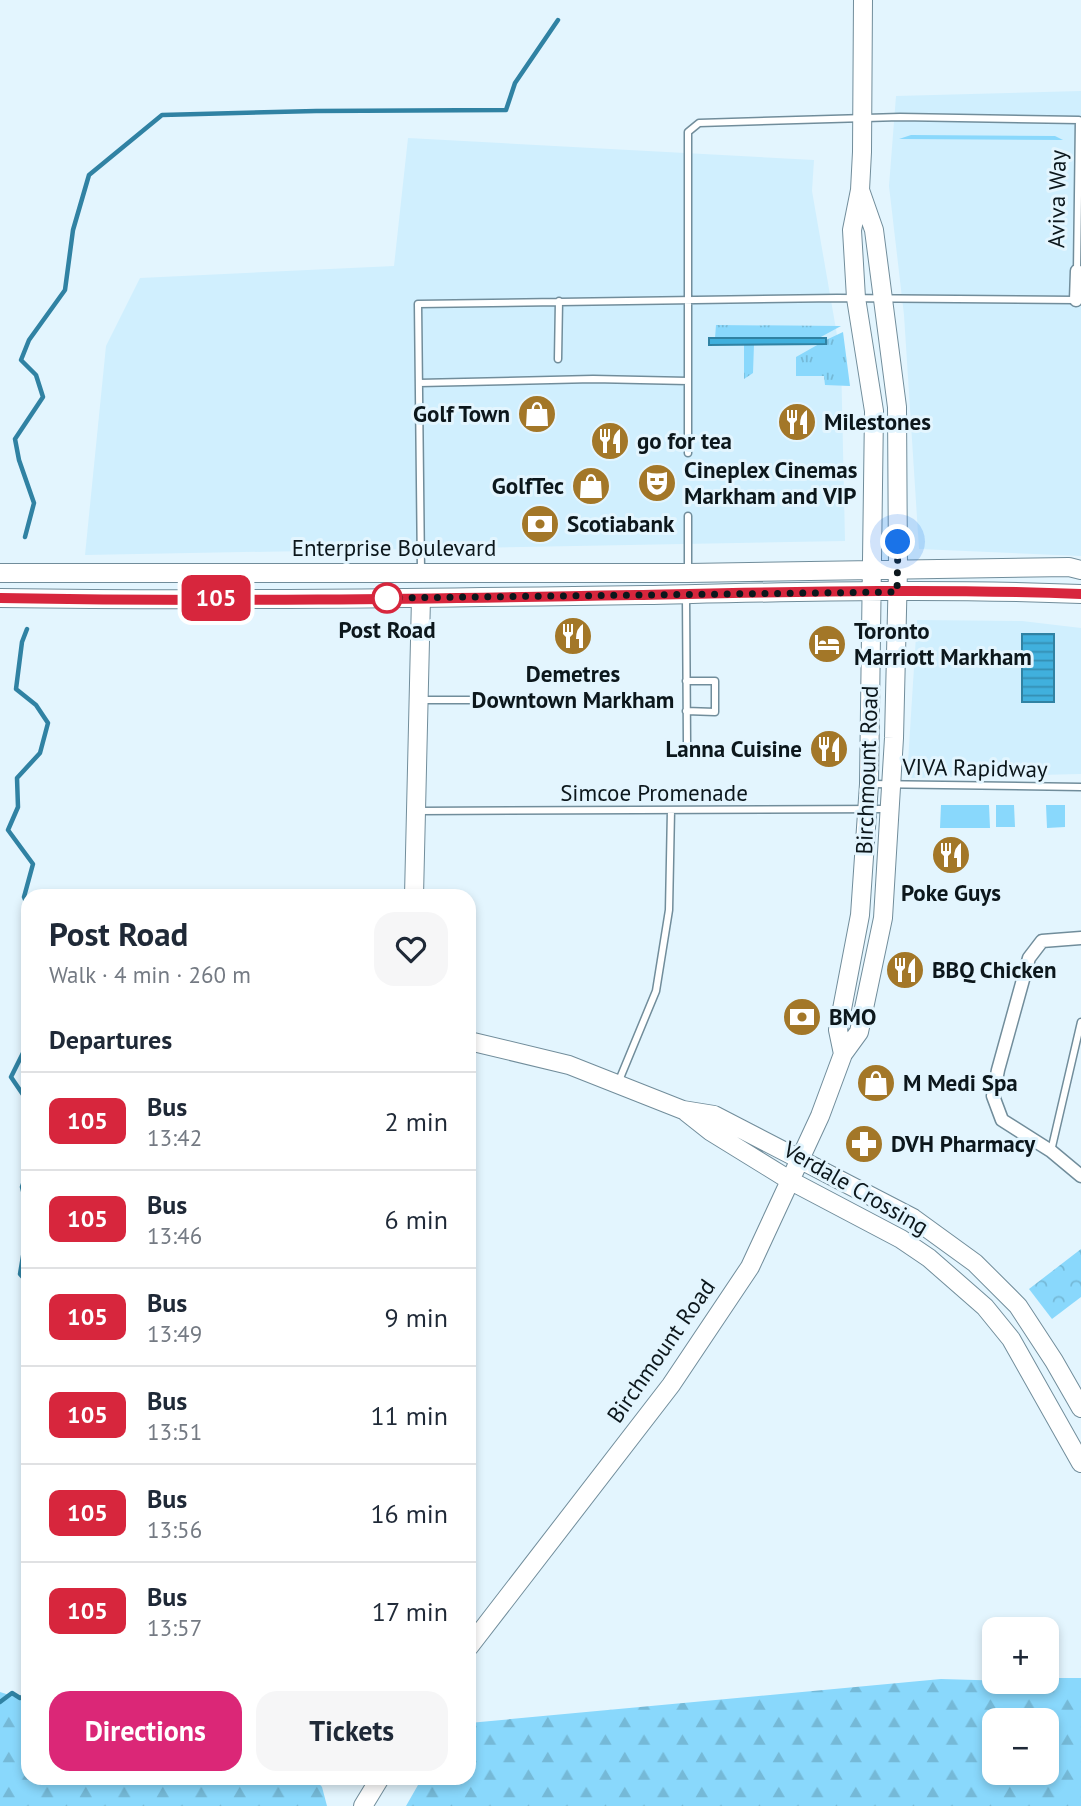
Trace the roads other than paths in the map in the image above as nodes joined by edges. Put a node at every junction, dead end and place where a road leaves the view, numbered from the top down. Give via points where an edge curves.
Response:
1 (863, 0) edge
2 (864, 118) junction
3 (860, 190) junction
4 (1077, 271) joint
5 (856, 298) junction
6 (884, 299) junction
7 (1076, 300) joint
8 (559, 301) junction
9 (688, 301) junction
10 (558, 359) dead end
11 (688, 381) junction
12 (419, 383) junction
13 (688, 453) dead end
14 (688, 516) dead end
15 (872, 569) junction
16 (898, 569) junction
17 (1081, 570) edge
18 (0, 573) edge
19 (421, 573) junction
20 (688, 573) junction
21 (871, 592) junction
22 (897, 592) junction
23 (685, 594) junction
24 (1081, 594) edge
25 (0, 598) edge
26 (421, 598) junction
27 (686, 681) junction
28 (419, 700) junction
29 (527, 700) dead end
30 (676, 701) dead end
31 (686, 701) junction
32 (686, 711) junction
33 (687, 743) dead end
34 (869, 784) junction
35 (892, 784) junction
36 (1081, 787) edge
37 (891, 809) junction
38 (671, 810) junction
39 (417, 811) junction
40 (869, 811) junction
41 (414, 889) edge
42 (1081, 938) edge
43 (1081, 1022) edge
44 (476, 1043) edge
45 (843, 1054) junction
46 (617, 1084) junction
47 (683, 1110) junction
48 (1051, 1151) junction
49 (800, 1160) junction
50 (1081, 1176) edge
51 (791, 1181) junction
52 (1081, 1408) edge
53 (1081, 1463) edge
54 (476, 1638) edge
55 (376, 1785) edge
56 (363, 1806) edge

1 - 2 main road, Birchmount Road
2 - 3 main road, Birchmount Road
2 - 4 lane, Aviva Way via 1079,120
2 - 9 lane via 699,123 688,132
3 - 5 main road, Birchmount Road via 852,230
3 - 6 main road, Birchmount Road via 874,230
4 - 7 street, Aviva Way
5 - 6 lane, Aviva Way
5 - 9 lane, Aviva Way
5 - 15 main road, Birchmount Road via 874,411
6 - 7 lane, Aviva Way
6 - 16 main road, Birchmount Road via 897,407
8 - 9 lane, Aviva Way
8 - 10 lane
8 - 12 lane, Aviva Way via 418,304
9 - 11 lane
11 - 12 lane
11 - 13 lane
12 - 19 lane
14 - 20 lane
15 - 16 main road, Enterprise Boulevard
15 - 20 main road, Enterprise Boulevard
15 - 21 main road, Birchmount Road
16 - 17 main road, Enterprise Boulevard
16 - 22 main road, Birchmount Road
18 - 19 main road, Enterprise Boulevard
19 - 20 main road, Enterprise Boulevard
19 - 26 street
21 - 22 main road
21 - 23 main road
21 - 34 main road, Birchmount Road
22 - 24 main road
22 - 35 main road, Birchmount Road
23 - 26 main road
23 - 27 lane
25 - 26 main road
26 - 28 main road
27 - 31 lane
27 - 32 lane via 715,681 715,712
28 - 29 lane
28 - 39 main road
30 - 31 lane
31 - 32 lane
32 - 33 lane
34 - 35 lane, VIVA Rapidway
34 - 40 main road, Birchmount Road
35 - 36 lane, VIVA Rapidway
35 - 37 main road, Birchmount Road
37 - 40 lane, Simcoe Promenade
37 - 45 main road, Birchmount Road via 883,918 859,1032
38 - 39 lane, Simcoe Promenade
38 - 40 lane, Simcoe Promenade
38 - 46 lane via 669,910 656,991
39 - 41 main road
40 - 45 main road, Birchmount Road via 860,915 838,1030
42 - 48 street via 1042,941 1029,958 993,1096 1002,1120
43 - 48 lane
44 - 46 main road, Verdale Crossing via 569,1066
45 - 49 main road, Birchmount Road
46 - 47 main road, Verdale Crossing
47 - 49 main road, Verdale Crossing via 714,1115
47 - 51 main road, Verdale Crossing
48 - 50 street
49 - 51 main road, Birchmount Road
49 - 52 main road, Verdale Crossing via 913,1218 975,1263 1018,1306
51 - 53 main road, Verdale Crossing via 901,1239 985,1307 1011,1339
51 - 54 main road, Birchmount Road via 750,1267 671,1385
55 - 56 main road

